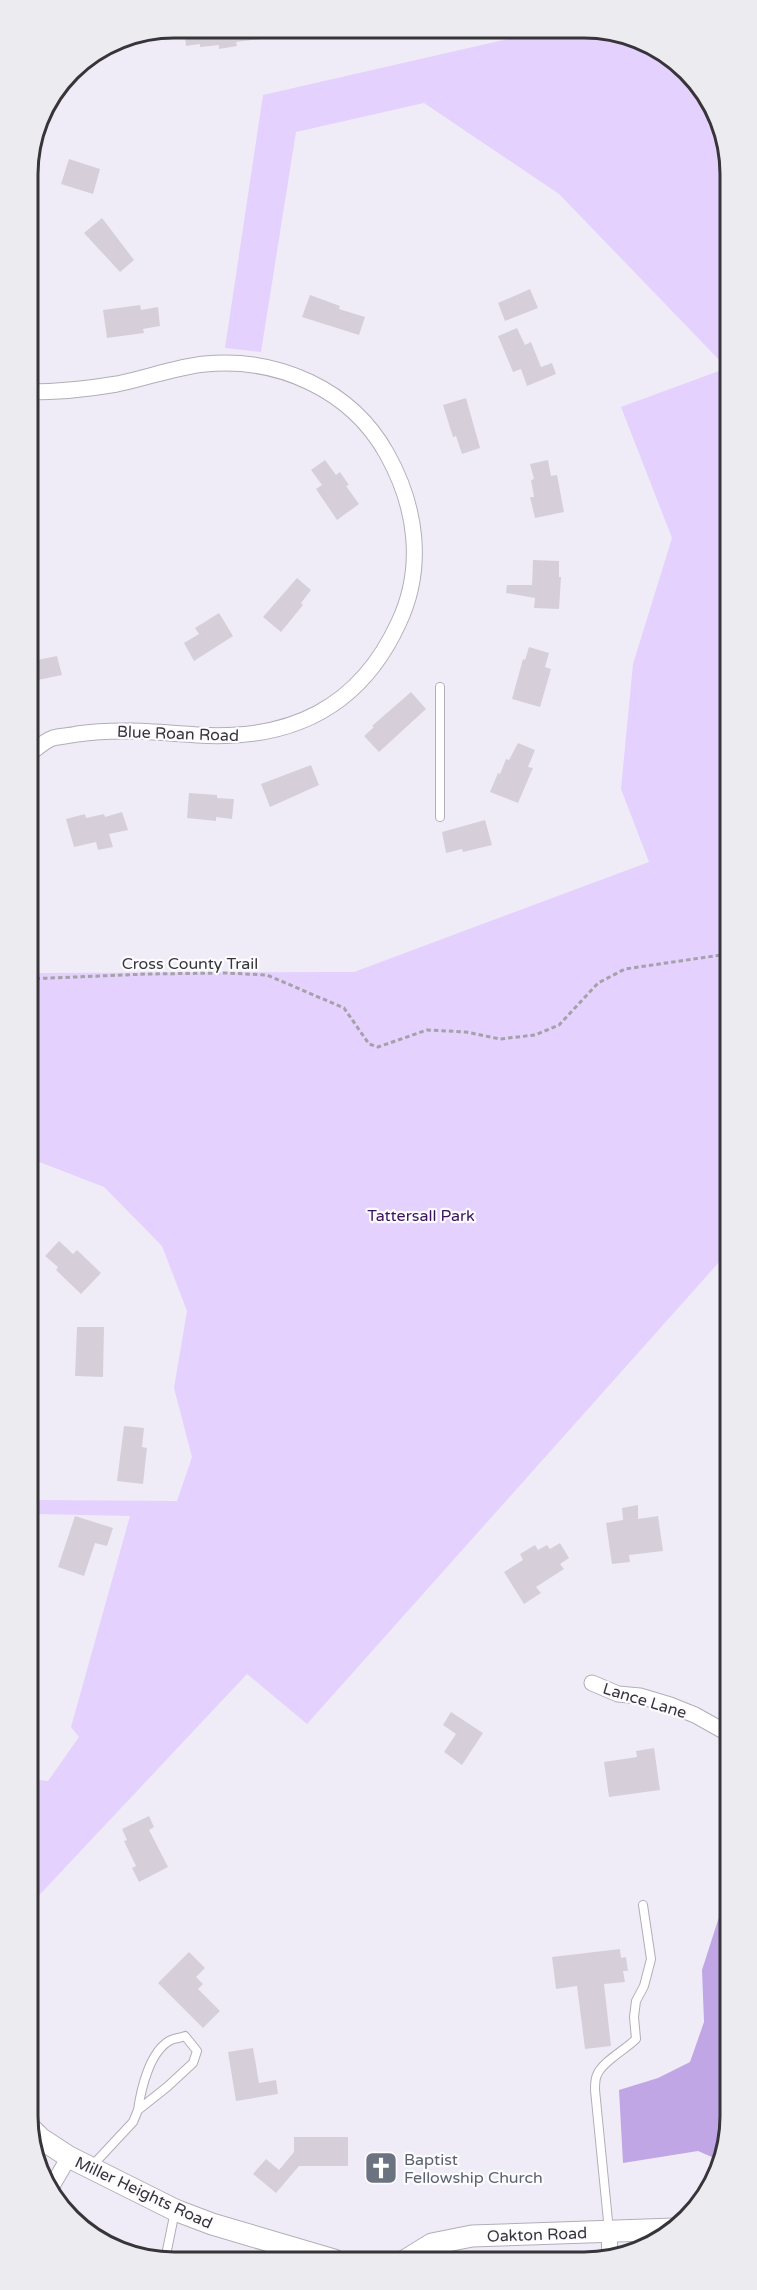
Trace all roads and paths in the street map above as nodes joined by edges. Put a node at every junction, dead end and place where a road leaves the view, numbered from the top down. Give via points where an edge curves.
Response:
1 (38, 391) edge
2 (440, 687) dead end
3 (38, 748) edge
4 (440, 817) dead end
5 (720, 955) edge
6 (38, 979) edge
7 (592, 1683) dead end
8 (719, 1729) edge
9 (643, 1905) dead end
10 (138, 2110) junction
11 (39, 2137) edge
12 (69, 2157) junction
13 (90, 2168) junction
14 (55, 2181) edge
15 (175, 2210) junction
16 (657, 2230) edge
17 (609, 2232) junction
18 (610, 2250) edge
19 (167, 2252) edge
20 (307, 2252) edge
21 (419, 2252) edge

1 - 3 street, Blue Roan Road via 86,389 208,363 254,365 314,383 353,410 384,448 405,494 415,545 413,581 388,645 360,682 315,715 293,725 238,736 139,730 91,732 51,738
2 - 4 lane
5 - 6 path, Cross County Trail via 625,969 598,983 559,1025 535,1035 500,1039 427,1030 378,1047 369,1044 344,1008 267,975
7 - 8 street, Lance Lane via 618,1694 679,1708
9 - 17 lane via 651,1959 636,2001 636,2039 608,2062 597,2076 595,2090
10 - 10 lane via 193,2063 197,2051 185,2036 169,2041 153,2059
10 - 13 lane via 133,2122
11 - 12 street, Miller Heights Road
12 - 13 street, Miller Heights Road
12 - 14 street
13 - 15 street, Miller Heights Road
15 - 19 lane
15 - 20 street, Miller Heights Road
16 - 17 street, Oakton Road
17 - 18 street
17 - 21 street, Oakton Road via 472,2236 432,2244

